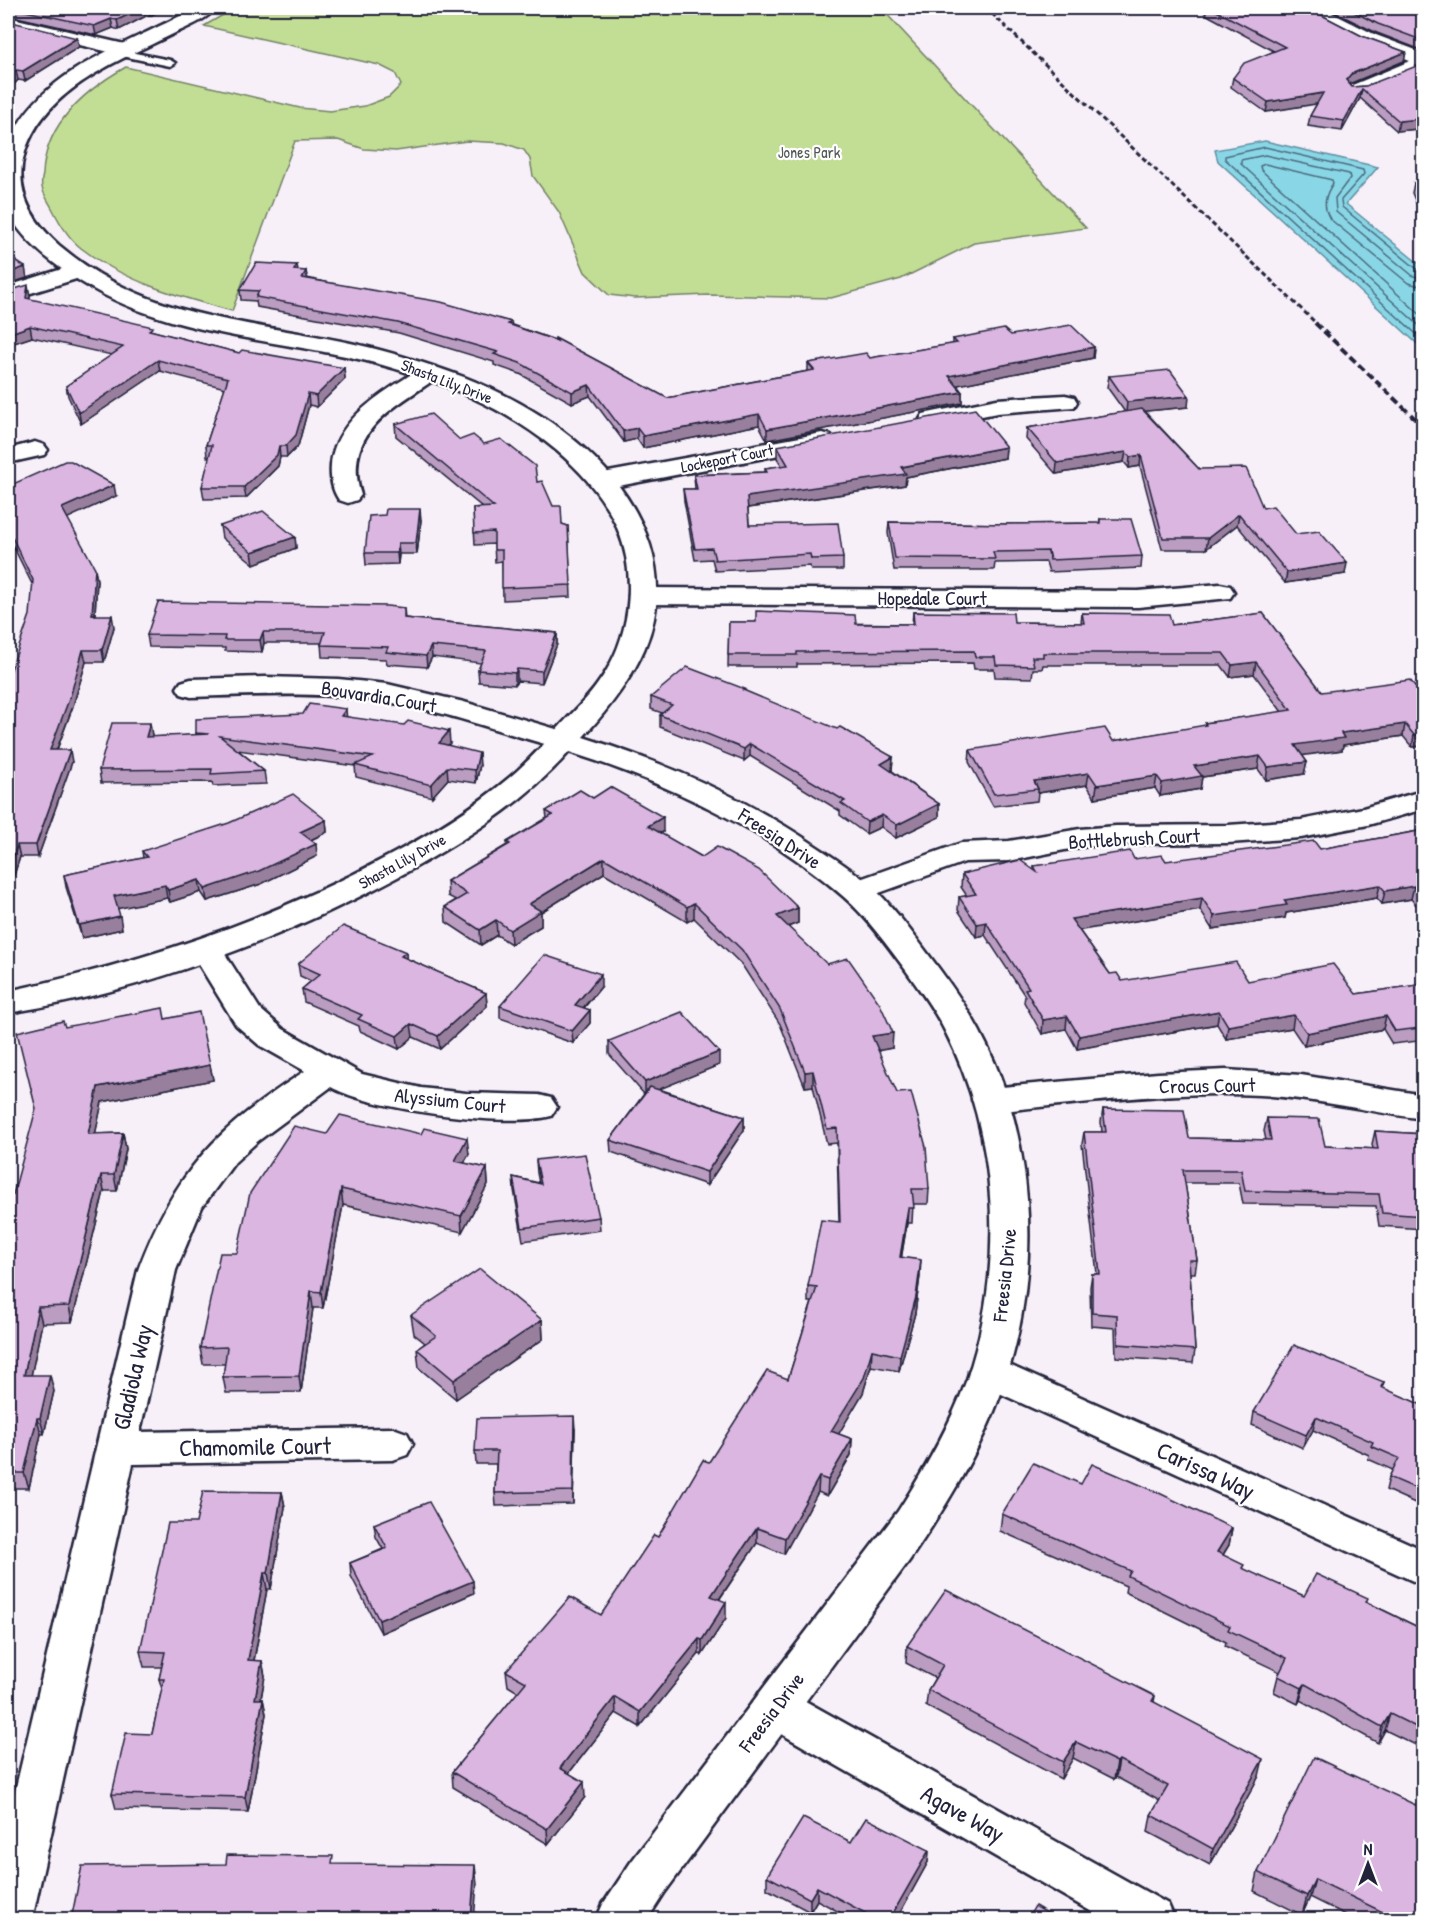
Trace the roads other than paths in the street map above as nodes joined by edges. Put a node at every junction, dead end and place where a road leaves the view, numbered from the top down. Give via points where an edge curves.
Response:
1 (207, 8) edge
2 (1309, 8) edge
3 (8, 23) edge
4 (123, 51) junction
5 (1424, 61) edge
6 (170, 63) dead end
7 (1358, 90) edge
8 (78, 271) junction
9 (8, 293) edge
10 (429, 373) junction
11 (1065, 402) dead end
12 (913, 422) edge
13 (844, 435) edge
14 (35, 450) dead end
15 (8, 456) edge
16 (603, 482) junction
17 (348, 495) dead end
18 (1220, 592) dead end
19 (643, 596) junction
20 (191, 688) dead end
21 (563, 740) junction
22 (1414, 802) dead end
23 (857, 891) junction
24 (206, 950) junction
25 (8, 1002) edge
26 (329, 1072) junction
27 (990, 1100) junction
28 (540, 1107) dead end
29 (1424, 1107) edge
30 (989, 1371) junction
31 (393, 1444) dead end
32 (116, 1448) junction
33 (1424, 1569) edge
34 (775, 1707) junction
35 (8, 1920) edge
36 (620, 1920) edge
37 (1151, 1920) edge

1 - 4 street, Shasta Lily Drive
2 - 5 street via 1369,39
3 - 4 street
4 - 6 lane
4 - 8 street, Shasta Lily Drive via 82,74 50,100 26,128 10,167 17,208 29,228
5 - 7 street
8 - 9 street
8 - 10 street, Shasta Lily Drive via 121,294 190,320 341,348
10 - 16 street, Shasta Lily Drive via 464,385 534,421 564,442
10 - 17 street via 381,406 356,431 344,458
11 - 12 street via 997,406
13 - 16 street, Lockeport Court
14 - 15 street
16 - 19 street, Shasta Lily Drive via 632,530 641,560
18 - 19 street, Hopedale Court via 1138,598
19 - 21 street, Shasta Lily Drive via 640,621 615,681
20 - 21 street, Bouvardia Court via 291,685 366,691 418,700
21 - 23 street, Freesia Drive via 668,776 732,806 784,837
21 - 24 street, Shasta Lily Drive via 500,801 445,838 336,897
22 - 23 street, Bottlebrush Court via 1301,829 1116,835 1009,851 961,853
23 - 27 street, Freesia Drive via 933,983 963,1032
24 - 25 street, Shasta Lily Drive via 119,976
24 - 26 street via 248,1017 271,1037
26 - 28 street, Alyssium Court via 362,1086 421,1100
26 - 32 street, Gladiola Way via 284,1101 232,1143 182,1206 157,1269
27 - 29 street, Crocus Court via 1220,1082 1305,1088
27 - 30 street, Freesia Drive via 1009,1196 1010,1254
30 - 33 street, Carissa Way
30 - 34 street, Freesia Drive via 958,1443 899,1544
31 - 32 street, Chamomile Court
32 - 35 street, Gladiola Way
34 - 36 street, Freesia Drive
34 - 37 street, Agave Way

